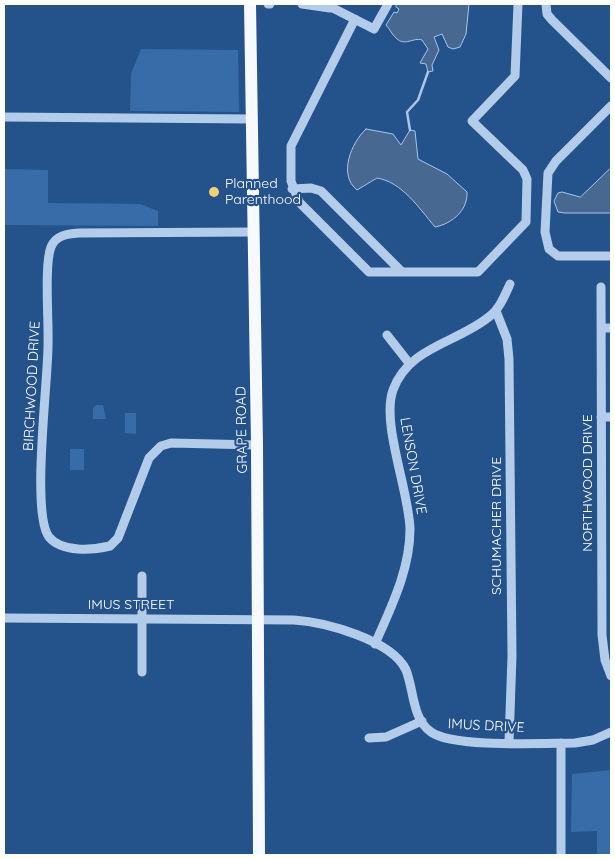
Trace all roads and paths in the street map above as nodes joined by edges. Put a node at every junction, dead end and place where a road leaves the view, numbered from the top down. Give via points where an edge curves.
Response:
1 (250, 4) edge
2 (302, 4) edge
3 (325, 4) edge
4 (388, 4) edge
5 (518, 4) edge
6 (546, 4) edge
7 (335, 9) junction
8 (355, 19) junction
9 (611, 78) edge
10 (611, 106) edge
11 (4, 117) edge
12 (251, 119) junction
13 (292, 189) junction
14 (254, 232) junction
15 (611, 256) edge
16 (402, 272) junction
17 (510, 284) dead end
18 (601, 287) dead end
19 (496, 311) junction
20 (601, 328) junction
21 (611, 328) edge
22 (387, 335) dead end
23 (409, 363) junction
24 (611, 416) edge
25 (601, 417) junction
26 (257, 445) junction
27 (601, 504) junction
28 (611, 504) edge
29 (142, 576) dead end
30 (607, 590) edge
31 (4, 618) edge
32 (142, 618) junction
33 (259, 620) junction
34 (375, 644) junction
35 (142, 672) dead end
36 (611, 676) edge
37 (422, 722) junction
38 (611, 732) edge
39 (369, 738) dead end
40 (509, 742) junction
41 (561, 743) junction
42 (259, 855) edge
43 (562, 855) edge

1 - 12 main road, GRAPE ROAD
2 - 7 street
3 - 7 street
4 - 8 street via 374,29
5 - 16 street via 515,76 472,121 523,170 527,179 526,222 478,272
6 - 9 street via 552,20
7 - 8 street
8 - 13 street via 291,146
10 - 15 street via 552,166 546,181 545,232 549,249 558,256
11 - 12 street
12 - 14 main road, GRAPE ROAD
13 - 16 street via 320,191
13 - 16 street via 299,202 369,272
14 - 26 main road, GRAPE ROAD
14 - 26 street, BIRCHWOOD DRIVE via 79,233 57,238 49,258 48,348 42,410 42,521 49,537 60,546 103,548 115,543 148,458 161,446 171,443
17 - 19 street, LENSON DRIVE
18 - 20 street, NORTHWOOD DRIVE
19 - 23 street, LENSON DRIVE
19 - 40 street, SCHUMACHER DRIVE via 509,359 512,637
20 - 21 street
20 - 25 street, NORTHWOOD DRIVE
22 - 23 street
23 - 34 street, LENSON DRIVE via 396,383 390,404 409,518 409,548 405,572
24 - 25 street
25 - 27 street, NORTHWOOD DRIVE
26 - 33 main road, GRAPE ROAD
27 - 28 street
27 - 30 street, NORTHWOOD DRIVE
29 - 32 street
30 - 36 street, NORTHWOOD DRIVE via 603,646
31 - 32 street, IMUS STREET
32 - 33 street, IMUS STREET
32 - 35 street
33 - 34 street via 318,622
33 - 42 main road, GRAPE ROAD
34 - 37 street via 390,652 405,669
37 - 39 street via 392,735
37 - 40 street, IMUS DRIVE via 430,731 451,740
38 - 41 street, IMUS DRIVE via 585,742
40 - 41 street, IMUS DRIVE
41 - 43 street

